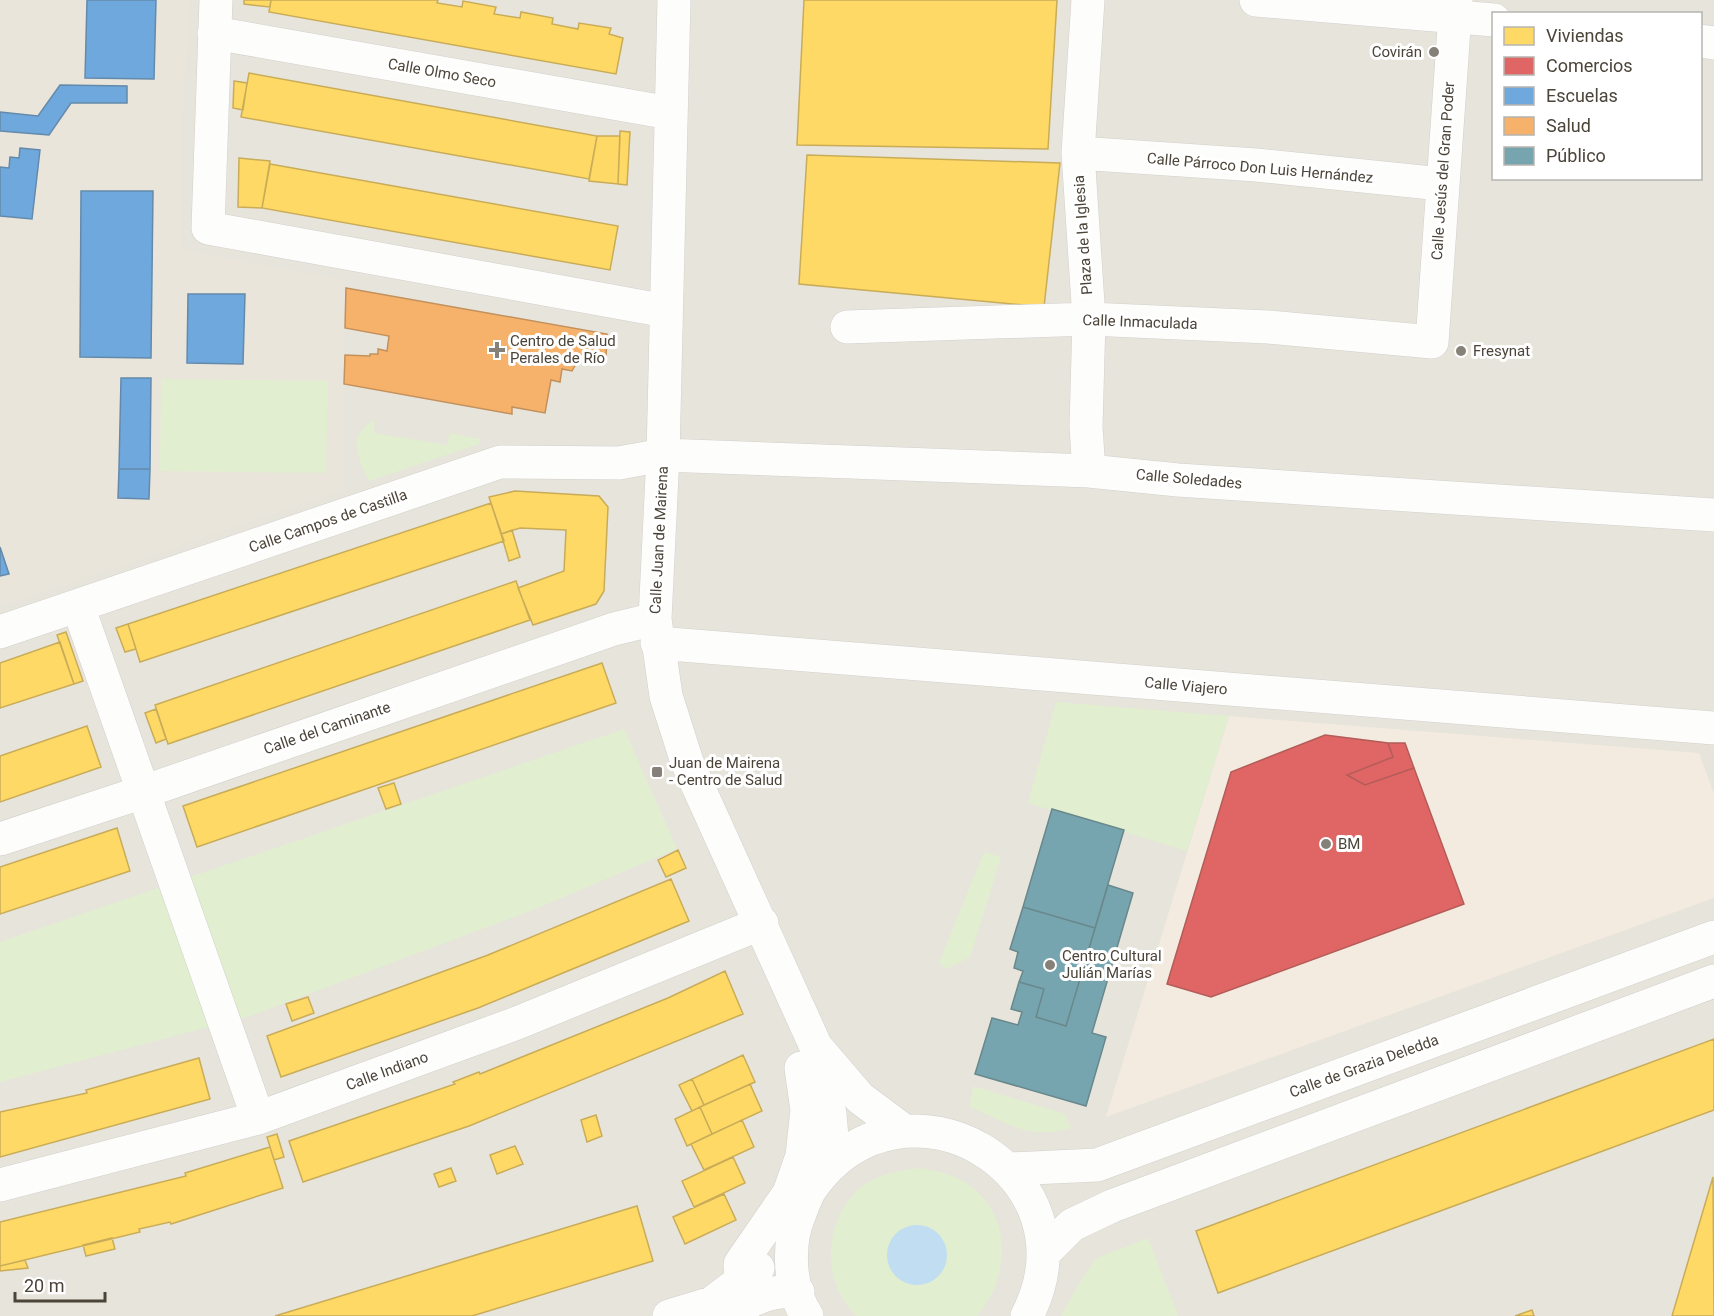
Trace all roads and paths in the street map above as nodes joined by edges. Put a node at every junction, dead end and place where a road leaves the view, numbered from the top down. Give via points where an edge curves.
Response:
1 (216, 0) edge
2 (674, 0) edge
3 (1088, 0) edge
4 (1256, 0) edge
5 (1456, 8) edge
6 (1492, 19) edge
7 (214, 33) junction
8 (670, 113) junction
9 (1078, 153) junction
10 (1441, 184) junction
11 (666, 311) junction
12 (1089, 319) junction
13 (847, 327) dead end
14 (1432, 342) joint
15 (663, 455) junction
16 (1089, 471) junction
17 (1714, 515) edge
18 (78, 606) junction
19 (656, 631) junction
20 (0, 632) edge
21 (1714, 728) edge
22 (143, 792) junction
23 (0, 839) edge
24 (762, 923) junction
25 (1714, 937) edge
26 (1714, 981) edge
27 (789, 986) junction
28 (817, 1048) junction
29 (258, 1118) junction
30 (903, 1130) junction
31 (834, 1161) junction
32 (1010, 1169) junction
33 (0, 1185) edge
34 (794, 1238) junction
35 (1044, 1253) junction
36 (741, 1282) junction
37 (802, 1304) edge
38 (669, 1316) edge
39 (725, 1316) edge
40 (1027, 1316) edge

1 - 7 street
2 - 8 street, Calle Juan de Mairena
3 - 9 street, Plaza de la Iglesia
4 - 5 street
5 - 6 street
5 - 10 street, Calle Jesús del Gran Poder
7 - 8 street, Calle Olmo Seco
7 - 11 street via 208,228
8 - 11 street, Calle Juan de Mairena
9 - 10 street, Calle Párroco Don Luis Hernández via 1256,165
9 - 12 street, Plaza de la Iglesia
10 - 14 street, Calle Jesús del Gran Poder
11 - 15 street, Calle Juan de Mairena
12 - 13 street, Calle Inmaculada
12 - 14 street, Calle Inmaculada via 1268,327
12 - 16 street, Plaza de la Iglesia
15 - 16 street, Calle Soledades
15 - 18 street, Calle Campos de Castilla via 619,463 500,462
15 - 19 street, Calle Juan de Mairena
16 - 17 street, Calle Soledades
18 - 20 street, Calle Campos de Castilla
18 - 22 street
19 - 21 street, Calle Viajero via 1017,672
19 - 22 street, Calle del Caminante via 614,629
19 - 24 street, Calle Juan de Mairena via 666,696 687,762
22 - 23 street, Calle del Caminante
22 - 29 street
24 - 27 street, Calle Juan de Mairena
24 - 29 street, Calle Indiano via 517,1023
25 - 32 street, Calle de Grazia Deledda via 1097,1164
26 - 35 street via 1112,1206 1072,1225
27 - 28 street, Calle Juan de Mairena
27 - 36 street via 807,1110 802,1156 789,1193 740,1264
28 - 30 street, Calle Juan de Mairena via 860,1098
28 - 31 street, Calle Juan de Mairena via 830,1114
29 - 33 street, Calle Indiano
30 - 31 street via 870,1139
30 - 32 street via 942,1132 979,1145
31 - 34 street via 811,1188 794,1228
32 - 35 street via 1029,1196 1040,1226
34 - 36 street
34 - 37 street via 792,1271
35 - 40 street via 1037,1296
36 - 38 street via 712,1303
37 - 39 street via 781,1290 760,1295

